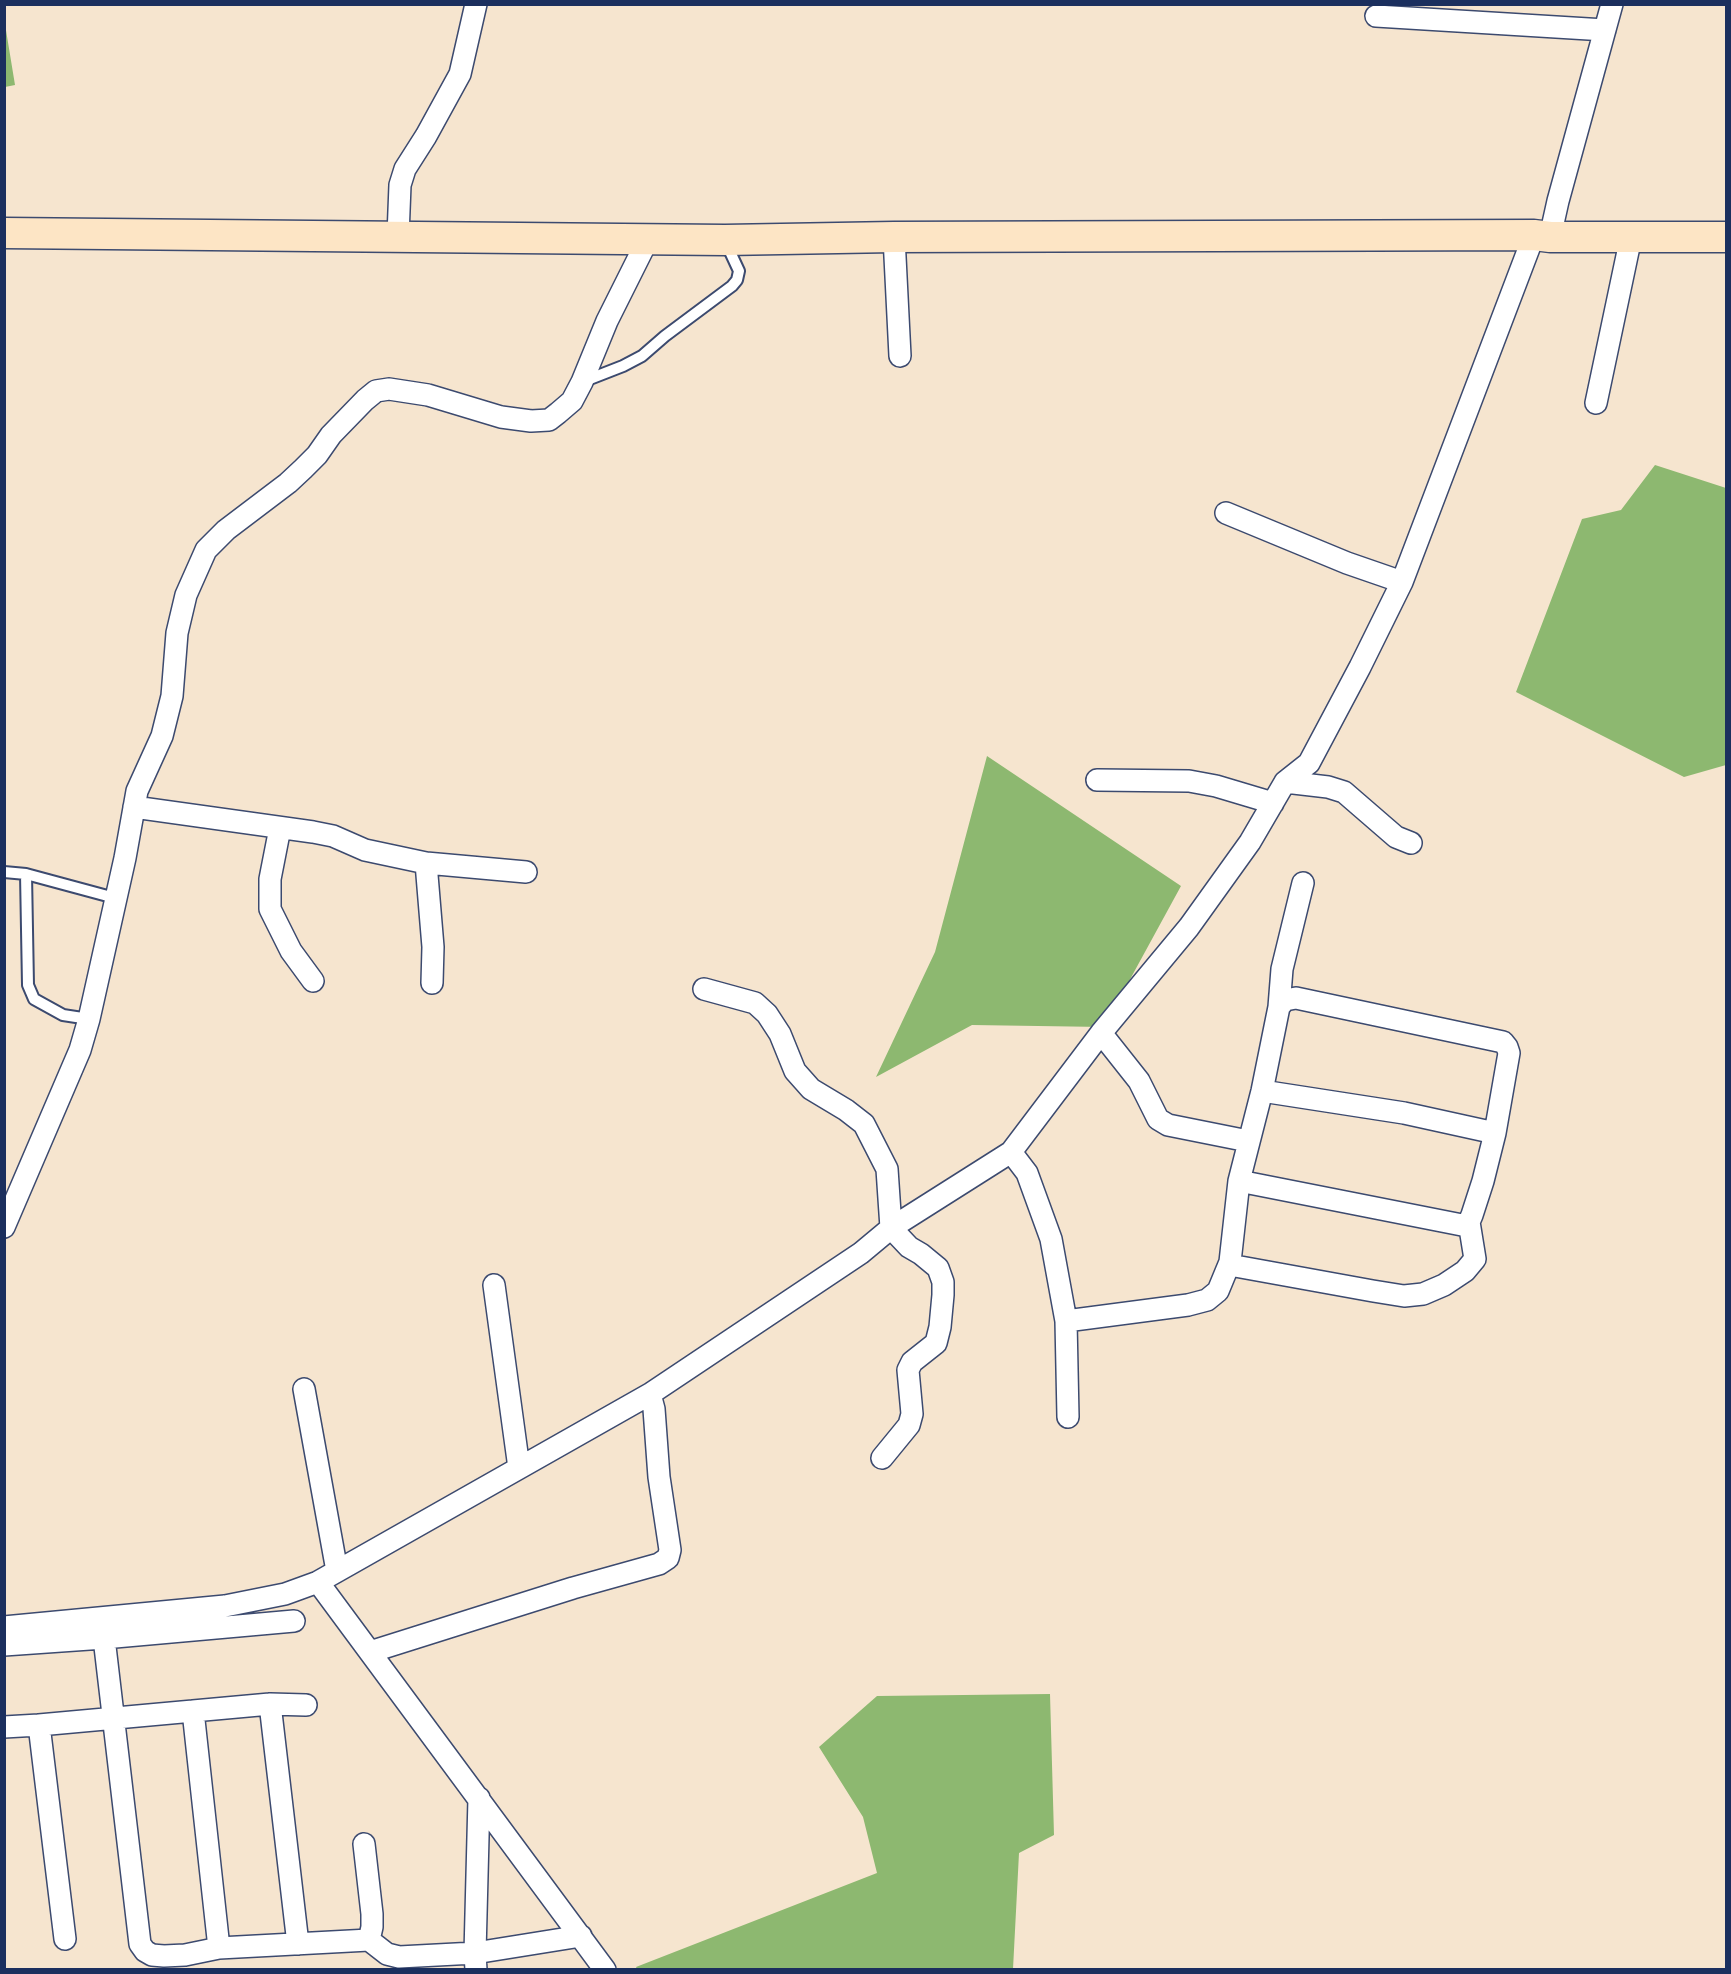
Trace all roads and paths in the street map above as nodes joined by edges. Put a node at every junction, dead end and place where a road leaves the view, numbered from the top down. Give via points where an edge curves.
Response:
1 (476, 4) edge
2 (1612, 4) edge
3 (1376, 16) dead end
4 (1605, 30) junction
5 (4, 233) edge
6 (398, 236) junction
7 (1542, 236) junction
8 (894, 237) junction
9 (1631, 237) junction
10 (1726, 237) edge
11 (643, 239) junction
12 (725, 240) junction
13 (900, 356) dead end
14 (582, 382) junction
15 (1596, 403) dead end
16 (1226, 513) dead end
17 (1402, 582) junction
18 (1097, 780) dead end
19 (1285, 782) junction
20 (1273, 803) junction
21 (134, 807) junction
22 (280, 828) junction
23 (1411, 843) dead end
24 (426, 863) junction
25 (4, 872) edge
26 (526, 872) dead end
27 (26, 874) junction
28 (1303, 883) dead end
29 (115, 898) junction
30 (313, 981) dead end
31 (432, 983) dead end
32 (704, 989) dead end
33 (1279, 1007) junction
34 (89, 1019) junction
35 (1101, 1033) junction
36 (1262, 1091) junction
37 (1495, 1133) junction
38 (1248, 1141) junction
39 (1011, 1152) junction
40 (1239, 1181) junction
41 (1469, 1222) junction
42 (4, 1227) edge
43 (891, 1228) junction
44 (1230, 1262) junction
45 (494, 1285) dead end
46 (1066, 1321) junction
47 (304, 1389) dead end
48 (650, 1394) junction
49 (1068, 1417) dead end
50 (882, 1458) dead end
51 (519, 1468) junction
52 (337, 1571) junction
53 (318, 1582) junction
54 (294, 1621) dead end
55 (4, 1628) edge
56 (104, 1629) junction
57 (4, 1645) edge
58 (370, 1652) junction
59 (270, 1704) junction
60 (306, 1705) dead end
61 (193, 1711) junction
62 (114, 1718) junction
63 (39, 1725) junction
64 (4, 1726) edge
65 (479, 1798) junction
66 (364, 1844) dead end
67 (581, 1936) junction
68 (65, 1939) dead end
69 (369, 1940) junction
70 (297, 1944) junction
71 (219, 1948) junction
72 (476, 1961) edge
73 (605, 1970) edge

1 - 6 street via 460,74 405,169 400,185
2 - 4 street
3 - 4 street
4 - 7 street via 1558,201
5 - 6 main road
6 - 11 main road
7 - 8 main road
7 - 9 main road
7 - 17 street
8 - 12 main road
8 - 13 street
9 - 10 main road
9 - 15 street
11 - 12 main road
11 - 14 street
12 - 14 lane via 739,271 732,286 642,356
14 - 21 street via 572,401 549,420 540,422 501,417 428,395 376,391 288,483 226,530 206,550 186,595 177,633 172,696 162,736 144,773
16 - 17 street
17 - 19 street via 1309,763
18 - 20 street via 1189,781
19 - 20 street
19 - 23 street via 1344,792 1396,837
20 - 35 street via 1189,927
21 - 22 street
21 - 29 street
22 - 24 street via 333,836 365,850
22 - 30 street via 270,879 270,909 291,951
24 - 26 street
24 - 31 street
25 - 27 lane
27 - 29 lane
27 - 34 lane via 28,985 34,999 63,1015
28 - 33 street via 1282,969
29 - 34 street
32 - 43 street via 755,1003 767,1014 795,1071 811,1089 864,1124 887,1169
33 - 36 street
33 - 37 street via 1285,1000 1296,998 1503,1042 1509,1053
34 - 42 street via 80,1050
35 - 38 street via 1139,1081 1158,1119 1168,1125
35 - 39 street
36 - 37 street via 1404,1113
36 - 38 street
37 - 41 street
38 - 40 street
39 - 43 street
39 - 46 street via 1027,1173 1051,1239
40 - 41 street via 1462,1225
40 - 44 street
41 - 44 street via 1475,1259 1465,1271 1423,1294 1404,1296 1373,1291
43 - 48 street via 861,1253
43 - 50 street via 938,1268 943,1295 936,1342 908,1370 912,1406 909,1425
44 - 46 street via 1218,1291 1207,1300
45 - 51 street
46 - 49 street
47 - 52 street
48 - 51 street
48 - 58 street via 668,1558 659,1564
51 - 52 street
52 - 53 street
53 - 56 street via 285,1594
53 - 58 street
54 - 56 street
55 - 56 street
56 - 57 street
56 - 62 street
58 - 65 street
59 - 60 street
59 - 61 street
59 - 70 street
61 - 62 street
61 - 71 street
62 - 63 street
62 - 71 street via 140,1944 152,1955 164,1956
63 - 64 street
63 - 68 street
65 - 67 street
65 - 72 street
66 - 69 street via 372,1914
67 - 72 street
67 - 73 street
69 - 70 street
69 - 72 street via 387,1954 399,1957
70 - 71 street

